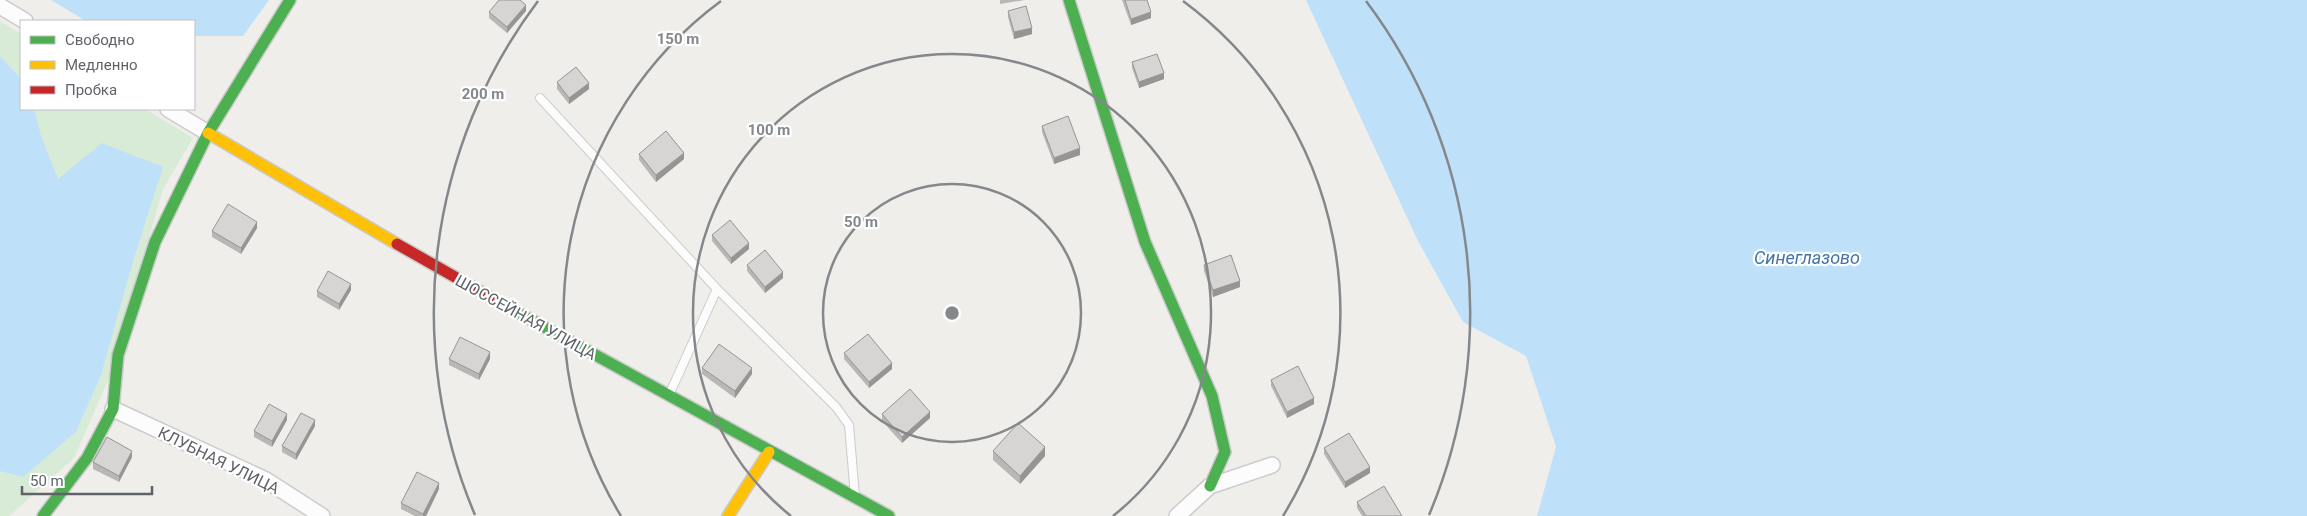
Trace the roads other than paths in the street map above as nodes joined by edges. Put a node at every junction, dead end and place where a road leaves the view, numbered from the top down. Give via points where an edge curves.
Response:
1 (290, 0) edge
2 (1069, 0) edge
3 (0, 6) edge
4 (23, 20) edge
5 (540, 98) dead end
6 (170, 110) edge
7 (208, 133) junction
8 (717, 289) junction
9 (669, 395) junction
10 (113, 409) junction
11 (769, 452) junction
12 (1272, 465) dead end
13 (1210, 486) junction
14 (854, 496) junction
15 (43, 516) edge
16 (322, 516) edge
17 (728, 516) edge
18 (889, 516) edge
19 (1177, 516) edge

1 - 7 street
2 - 13 street via 1145,242 1212,396 1225,452
3 - 4 street
5 - 8 lane
6 - 7 street, ШОССЕЙНАЯ УЛИЦА
7 - 9 street, ШОССЕЙНАЯ УЛИЦА via 444,272
7 - 10 street via 155,242 118,355
8 - 9 lane
8 - 14 lane via 836,406 849,425
9 - 11 street, ШОССЕЙНАЯ УЛИЦА
10 - 15 street via 87,458
10 - 16 street, КЛУБНАЯ УЛИЦА via 266,480
11 - 14 street, ШОССЕЙНАЯ УЛИЦА
11 - 17 street
12 - 13 street
13 - 19 street
14 - 18 street, ШОССЕЙНАЯ УЛИЦА

